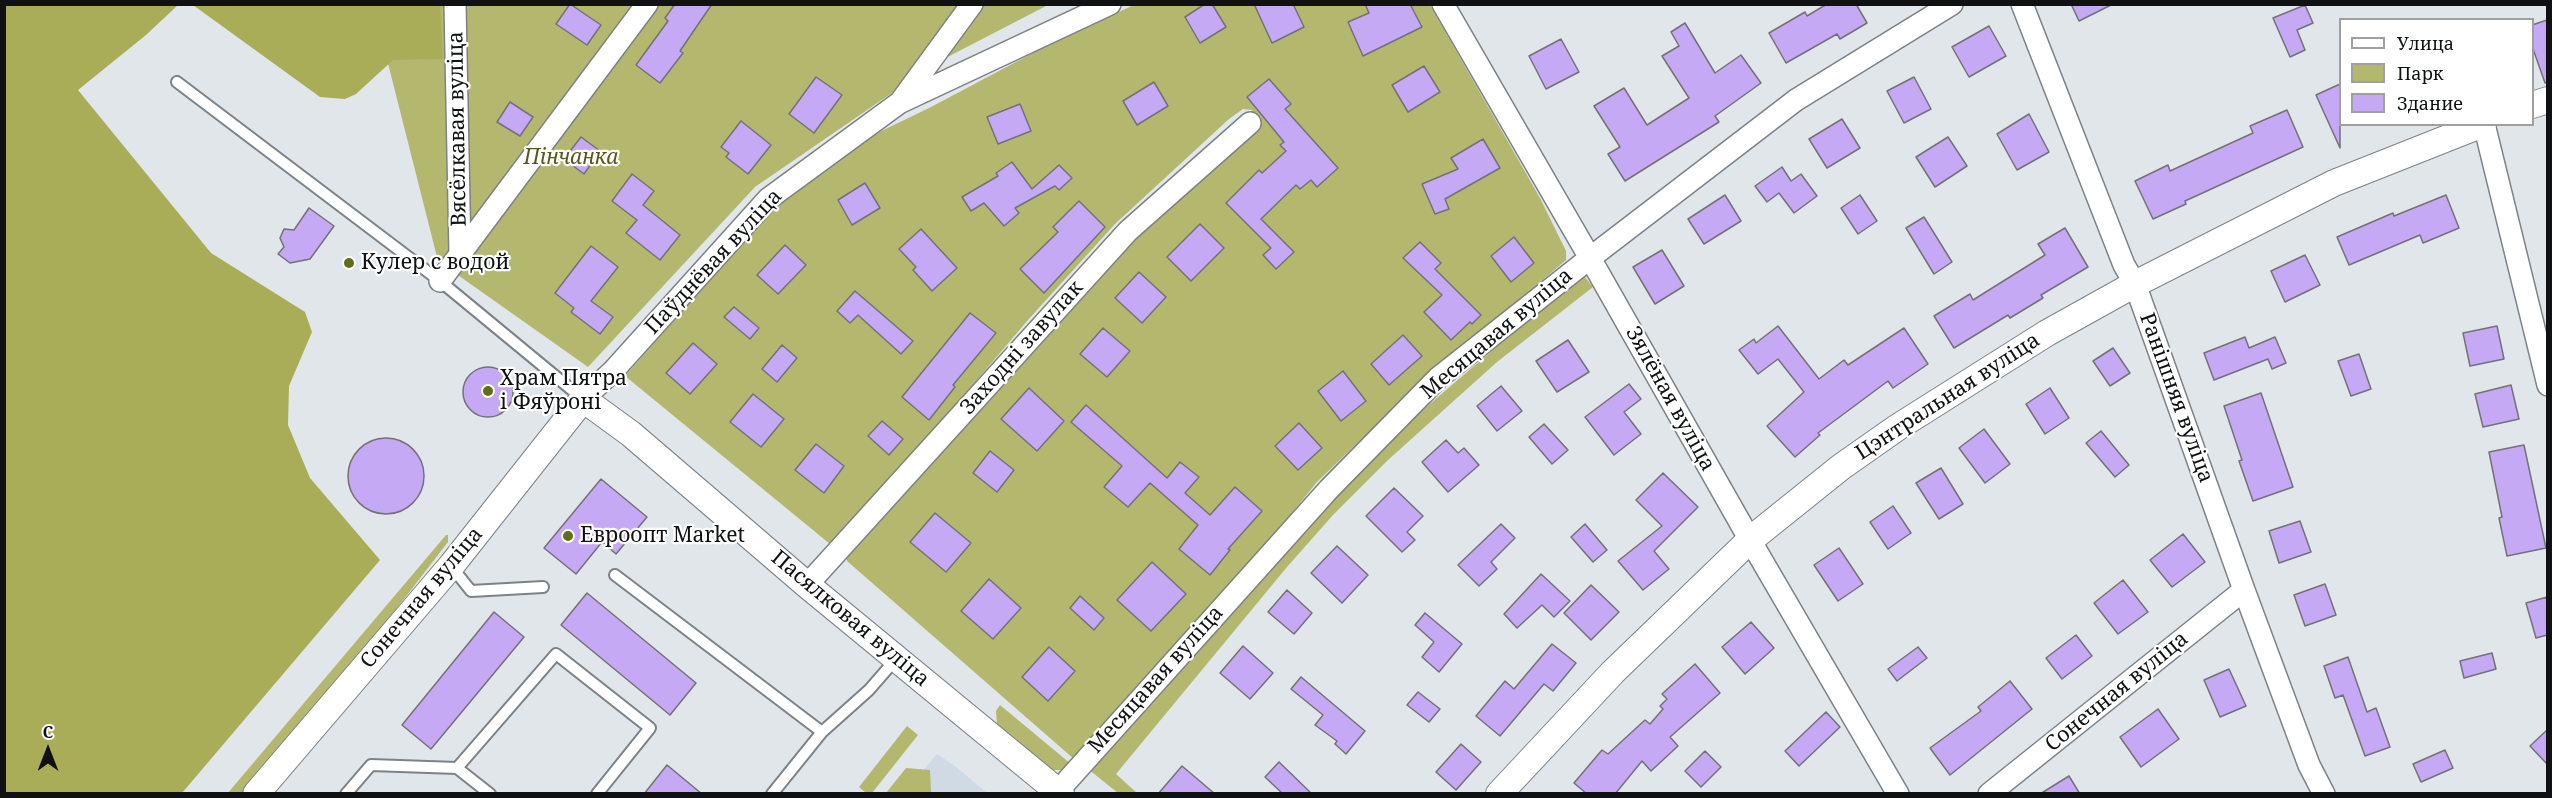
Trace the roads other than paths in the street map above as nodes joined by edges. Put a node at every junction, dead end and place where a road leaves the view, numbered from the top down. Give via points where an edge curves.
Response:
1 (455, 4) edge
2 (647, 4) edge
3 (972, 4) edge
4 (1110, 4) edge
5 (1443, 4) edge
6 (1952, 4) edge
7 (2022, 4) edge
8 (177, 82) dead end
9 (900, 103) junction
10 (1250, 123) dead end
11 (2478, 126) edge
12 (2483, 126) edge
13 (460, 254) junction
14 (1590, 258) junction
15 (440, 281) junction
16 (2135, 284) junction
17 (2547, 385) edge
18 (583, 399) junction
19 (1749, 540) junction
20 (451, 566) junction
21 (615, 575) dead end
22 (807, 585) junction
23 (543, 587) dead end
24 (2244, 590) junction
25 (896, 659) junction
26 (822, 732) junction
27 (457, 768) junction
28 (1059, 792) edge
29 (256, 794) edge
30 (346, 794) edge
31 (490, 794) edge
32 (597, 794) edge
33 (772, 794) edge
34 (1499, 794) edge
35 (1898, 794) edge
36 (1989, 794) edge
37 (2324, 794) edge

1 - 13 street, Вясёлкавая вуліца
2 - 13 street
3 - 9 street
4 - 9 street, Паўднёвая вуліца
5 - 14 street, Зялёная вуліца
6 - 14 street, Месяцавая вуліца via 1796,100
7 - 16 street, Ранішняя вуліца via 2124,265
8 - 15 lane
9 - 18 street, Паўднёвая вуліца via 768,199 613,371
10 - 22 street, Заходні завулак via 1128,231
11 - 16 street, Цэнтральная вуліца via 2334,183
12 - 17 street
13 - 15 street
14 - 19 street, Зялёная вуліца
14 - 28 street, Месяцавая вуліца via 1438,378 1329,489
15 - 18 lane
16 - 19 street, Цэнтральная вуліца via 2047,333 1908,420
16 - 24 street, Ранішняя вуліца
18 - 20 street, Сонечная вуліца
18 - 22 street, Пасялковая вуліца via 631,434
19 - 34 street, Цэнтральная вуліца via 1613,672
19 - 35 street, Зялёная вуліца
20 - 23 lane via 471,591
20 - 29 street, Сонечная вуліца
21 - 26 lane
22 - 25 street, Пасялковая вуліца
24 - 36 street, Сонечная вуліца
24 - 37 street, Ранішняя вуліца
25 - 26 lane via 869,690
25 - 28 street, Пасялковая вуліца
26 - 33 lane
27 - 30 lane via 371,765
27 - 31 lane
27 - 32 lane via 556,654 650,728

